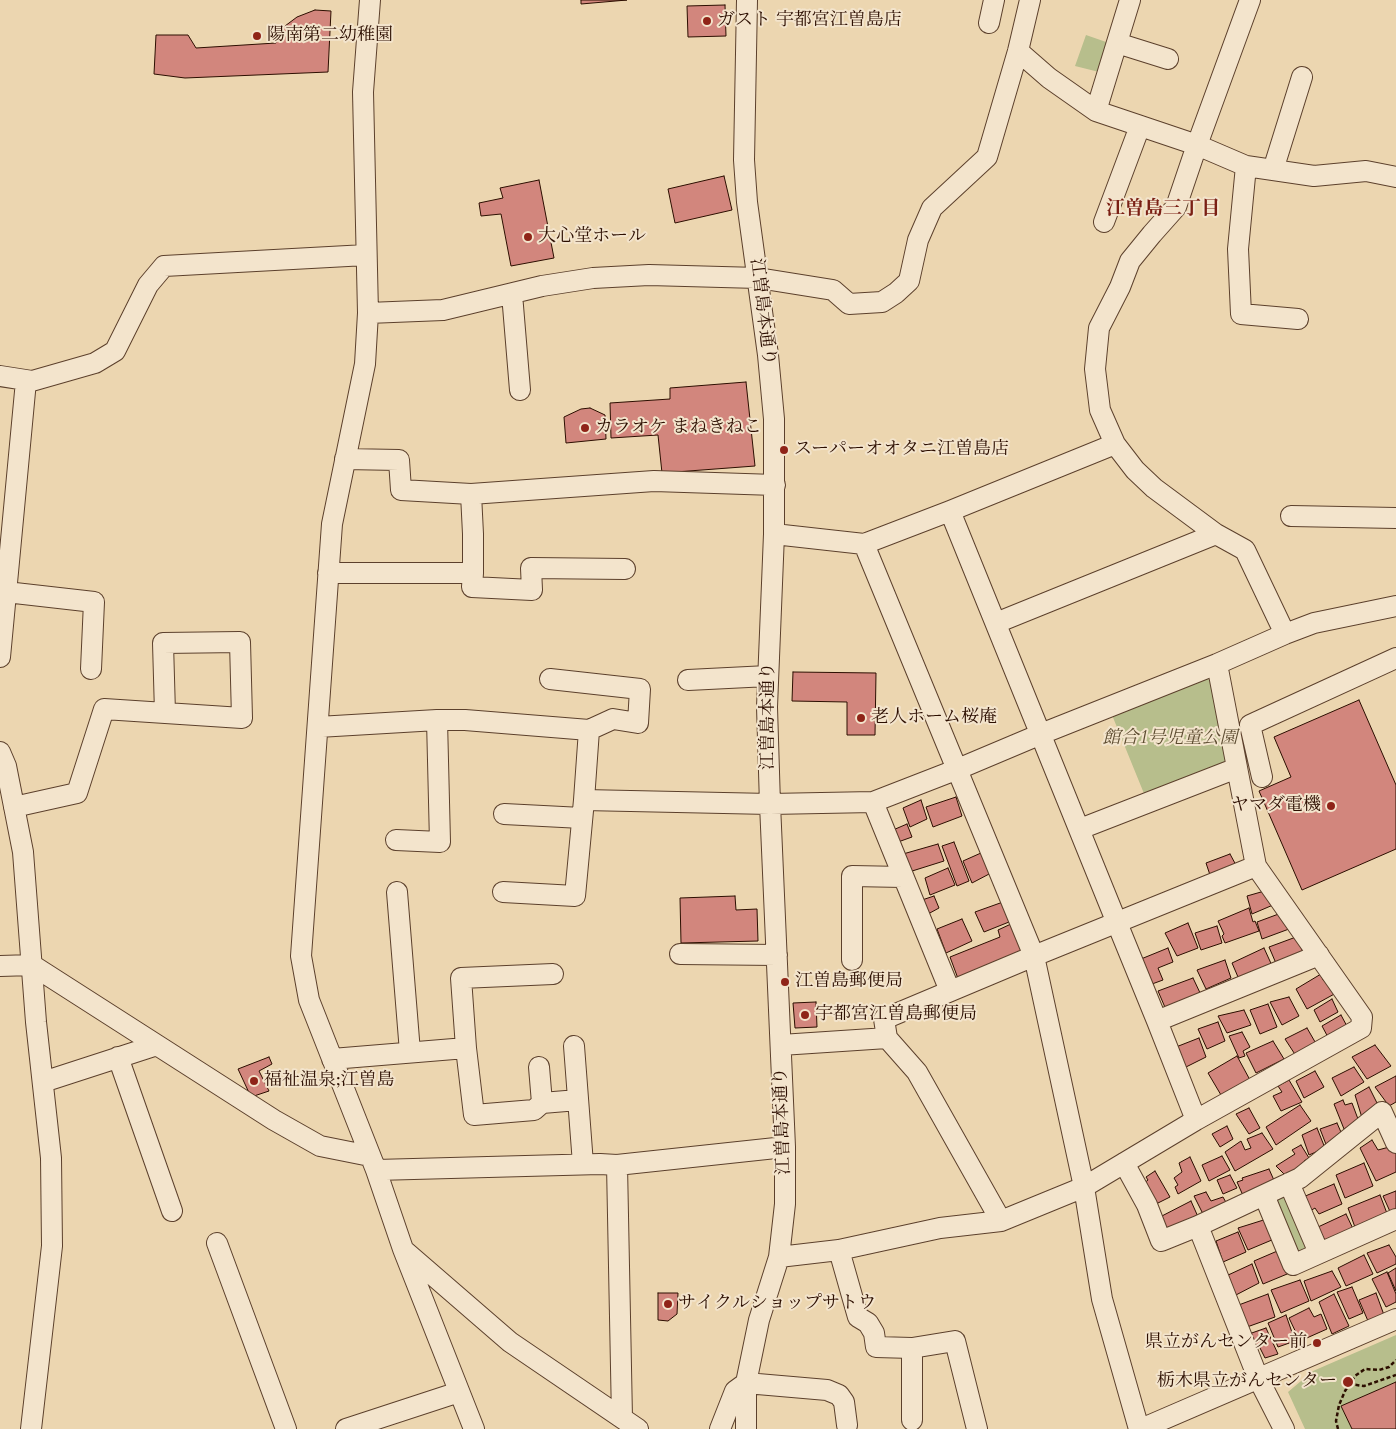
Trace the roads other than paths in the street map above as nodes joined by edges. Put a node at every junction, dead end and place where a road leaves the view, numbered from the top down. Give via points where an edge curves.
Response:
1 (370, 0) edge
2 (747, 0) edge
3 (994, 0) edge
4 (1030, 0) edge
5 (1250, 0) edge
6 (1128, 1) edge
7 (989, 23) dead end
8 (1117, 43) junction
9 (1018, 51) junction
10 (1168, 59) dead end
11 (1302, 77) dead end
12 (1096, 111) junction
13 (1140, 126) junction
14 (1197, 145) junction
15 (1246, 166) junction
16 (1273, 170) junction
17 (1396, 178) edge
18 (1104, 222) dead end
19 (366, 255) junction
20 (758, 278) junction
21 (512, 294) junction
22 (368, 313) junction
23 (1298, 319) dead end
24 (0, 376) edge
25 (26, 380) junction
26 (520, 390) dead end
27 (1115, 444) junction
28 (345, 459) junction
29 (775, 485) junction
30 (472, 494) junction
31 (950, 511) junction
32 (1291, 516) dead end
33 (1396, 518) edge
34 (774, 534) junction
35 (1216, 534) junction
36 (864, 544) junction
37 (4, 569) edge
38 (625, 569) dead end
39 (328, 573) junction
40 (473, 573) junction
41 (6, 592) junction
42 (1396, 606) edge
43 (2, 614) edge
44 (996, 623) junction
45 (1285, 634) junction
46 (0, 657) edge
47 (1396, 658) edge
48 (1218, 664) junction
49 (91, 669) dead end
50 (768, 676) junction
51 (550, 679) dead end
52 (688, 680) dead end
53 (165, 713) junction
54 (436, 720) junction
55 (318, 727) junction
56 (588, 730) junction
57 (1041, 734) junction
58 (0, 752) edge
59 (1237, 768) junction
60 (958, 769) junction
61 (1262, 777) dead end
62 (873, 802) junction
63 (770, 804) junction
64 (14, 807) junction
65 (583, 809) junction
66 (504, 814) dead end
67 (1080, 829) junction
68 (396, 840) dead end
69 (1256, 866) junction
70 (903, 877) junction
71 (397, 892) dead end
72 (503, 892) dead end
73 (1117, 923) junction
74 (680, 954) dead end
75 (1318, 955) junction
76 (777, 956) junction
77 (1034, 956) junction
78 (852, 960) dead end
79 (32, 965) junction
80 (0, 966) edge
81 (553, 974) dead end
82 (950, 992) junction
83 (1158, 1021) junction
84 (887, 1038) junction
85 (157, 1044) junction
86 (781, 1045) junction
87 (574, 1046) dead end
88 (466, 1048) junction
89 (410, 1052) junction
90 (118, 1057) junction
91 (332, 1059) junction
92 (539, 1067) dead end
93 (43, 1082) junction
94 (578, 1100) junction
95 (542, 1103) junction
96 (1196, 1120) junction
97 (1396, 1143) edge
98 (785, 1146) junction
99 (1124, 1163) junction
100 (373, 1164) junction
101 (583, 1164) junction
102 (617, 1165) junction
103 (1289, 1182) junction
104 (1084, 1187) junction
105 (1264, 1195) junction
106 (172, 1211) dead end
107 (1396, 1219) edge
108 (1001, 1221) junction
109 (1198, 1226) junction
110 (217, 1244) dead end
111 (403, 1249) junction
112 (838, 1250) junction
113 (1319, 1253) junction
114 (779, 1257) junction
115 (1396, 1319) edge
116 (912, 1348) junction
117 (1258, 1378) junction
118 (746, 1382) junction
119 (459, 1392) junction
120 (622, 1418) junction
121 (912, 1420) dead end
122 (847, 1425) dead end
123 (31, 1429) edge
124 (286, 1429) edge
125 (346, 1429) edge
126 (474, 1429) edge
127 (638, 1429) edge
128 (720, 1429) edge
129 (746, 1429) edge
130 (977, 1429) edge
131 (1140, 1429) edge
132 (1284, 1429) edge

1 - 19 street via 363,92
2 - 20 street, 江曽島本通り via 744,160
3 - 7 street
4 - 9 street
5 - 14 street
6 - 8 street
8 - 10 street
8 - 12 street
9 - 12 street
9 - 20 street via 987,157 932,208 918,240 909,281 896,293 882,302 849,304 832,290
11 - 16 street
12 - 13 street
13 - 14 street
13 - 18 street
14 - 15 street
14 - 27 street via 1176,207 1130,261 1099,328 1095,369 1100,410
15 - 16 street
15 - 23 street via 1238,249 1241,314
16 - 17 street via 1314,176 1366,171
19 - 22 street
19 - 25 street via 164,266 148,285 115,351 94,363
20 - 21 street via 649,275 593,278
20 - 29 street, 江曽島本通り via 772,392
21 - 22 street via 443,310
21 - 26 street
22 - 28 street via 365,364
24 - 25 street
25 - 37 street
27 - 31 street
27 - 35 street via 1154,488
28 - 30 street via 400,460 401,490
28 - 39 street via 332,524
29 - 30 street via 654,481
29 - 34 street, 江曽島本通り
30 - 40 street
31 - 36 street
31 - 44 street
32 - 33 street
34 - 36 street
34 - 50 street, 江曽島本通り
35 - 44 street
35 - 45 street via 1245,550
36 - 60 street
37 - 41 street
38 - 40 street via 531,568 532,590 472,588
39 - 40 street
39 - 55 street
41 - 43 street
41 - 49 street via 94,602
42 - 45 street via 1314,623
43 - 46 street
44 - 57 street
45 - 48 street
47 - 61 street via 1250,725
48 - 57 street
48 - 59 street
50 - 52 street
50 - 63 street, 江曽島本通り
51 - 56 street via 640,689 638,723 613,719
53 - 53 street via 242,718 240,642 163,642
53 - 64 street via 104,710 77,793
54 - 55 street
54 - 56 street
54 - 68 street via 440,842
55 - 91 street via 301,956 309,1000
56 - 65 street
57 - 60 street
57 - 67 street
58 - 64 street
59 - 67 street
59 - 69 street
60 - 62 street
60 - 77 street
62 - 63 street
62 - 70 street
63 - 65 street
63 - 76 street, 江曽島本通り
64 - 79 street via 23,852
65 - 66 street
65 - 72 street via 575,896
67 - 73 street
69 - 73 street
69 - 75 street
70 - 78 street via 852,876
70 - 82 street
71 - 89 street
73 - 77 street
73 - 83 street
74 - 76 street
75 - 83 street
75 - 96 street via 1362,1017 1361,1028
76 - 86 street, 江曽島本通り
77 - 82 street
77 - 104 street
79 - 80 street
79 - 85 street
79 - 93 street
81 - 88 street via 461,978
82 - 84 street via 884,1019
83 - 96 street
84 - 86 street
84 - 108 street via 917,1072
85 - 90 street
85 - 100 street via 320,1146
86 - 98 street, 江曽島本通り
87 - 94 street
88 - 89 street
88 - 95 street via 474,1115 534,1110
89 - 91 street
90 - 93 street
90 - 106 street
91 - 100 street
92 - 95 street
93 - 123 street via 51,1158 52,1246
94 - 95 street
94 - 101 street
96 - 99 street
97 - 103 street via 1382,1112 1300,1178
98 - 102 street
98 - 114 street, 江曽島本通り via 785,1204
99 - 104 street
99 - 109 street via 1147,1205 1161,1242
100 - 101 street
100 - 111 street
101 - 102 street
102 - 120 street
103 - 105 street
103 - 113 street
104 - 108 street
104 - 131 street via 1102,1299
105 - 109 street
105 - 113 street via 1294,1265
107 - 113 street
108 - 112 street via 940,1228
109 - 117 street
110 - 124 street
111 - 119 street
111 - 120 street via 510,1342
112 - 114 street
112 - 116 street via 858,1317 868,1323 876,1346
114 - 118 street, 江曽島本通り via 759,1320
115 - 117 street
116 - 121 street
116 - 130 street via 955,1341
117 - 131 street
117 - 132 street
118 - 122 street via 827,1390 839,1395 844,1402
118 - 128 street via 735,1391
118 - 129 street, 江曽島本通り
119 - 125 street
119 - 126 street
120 - 127 street

